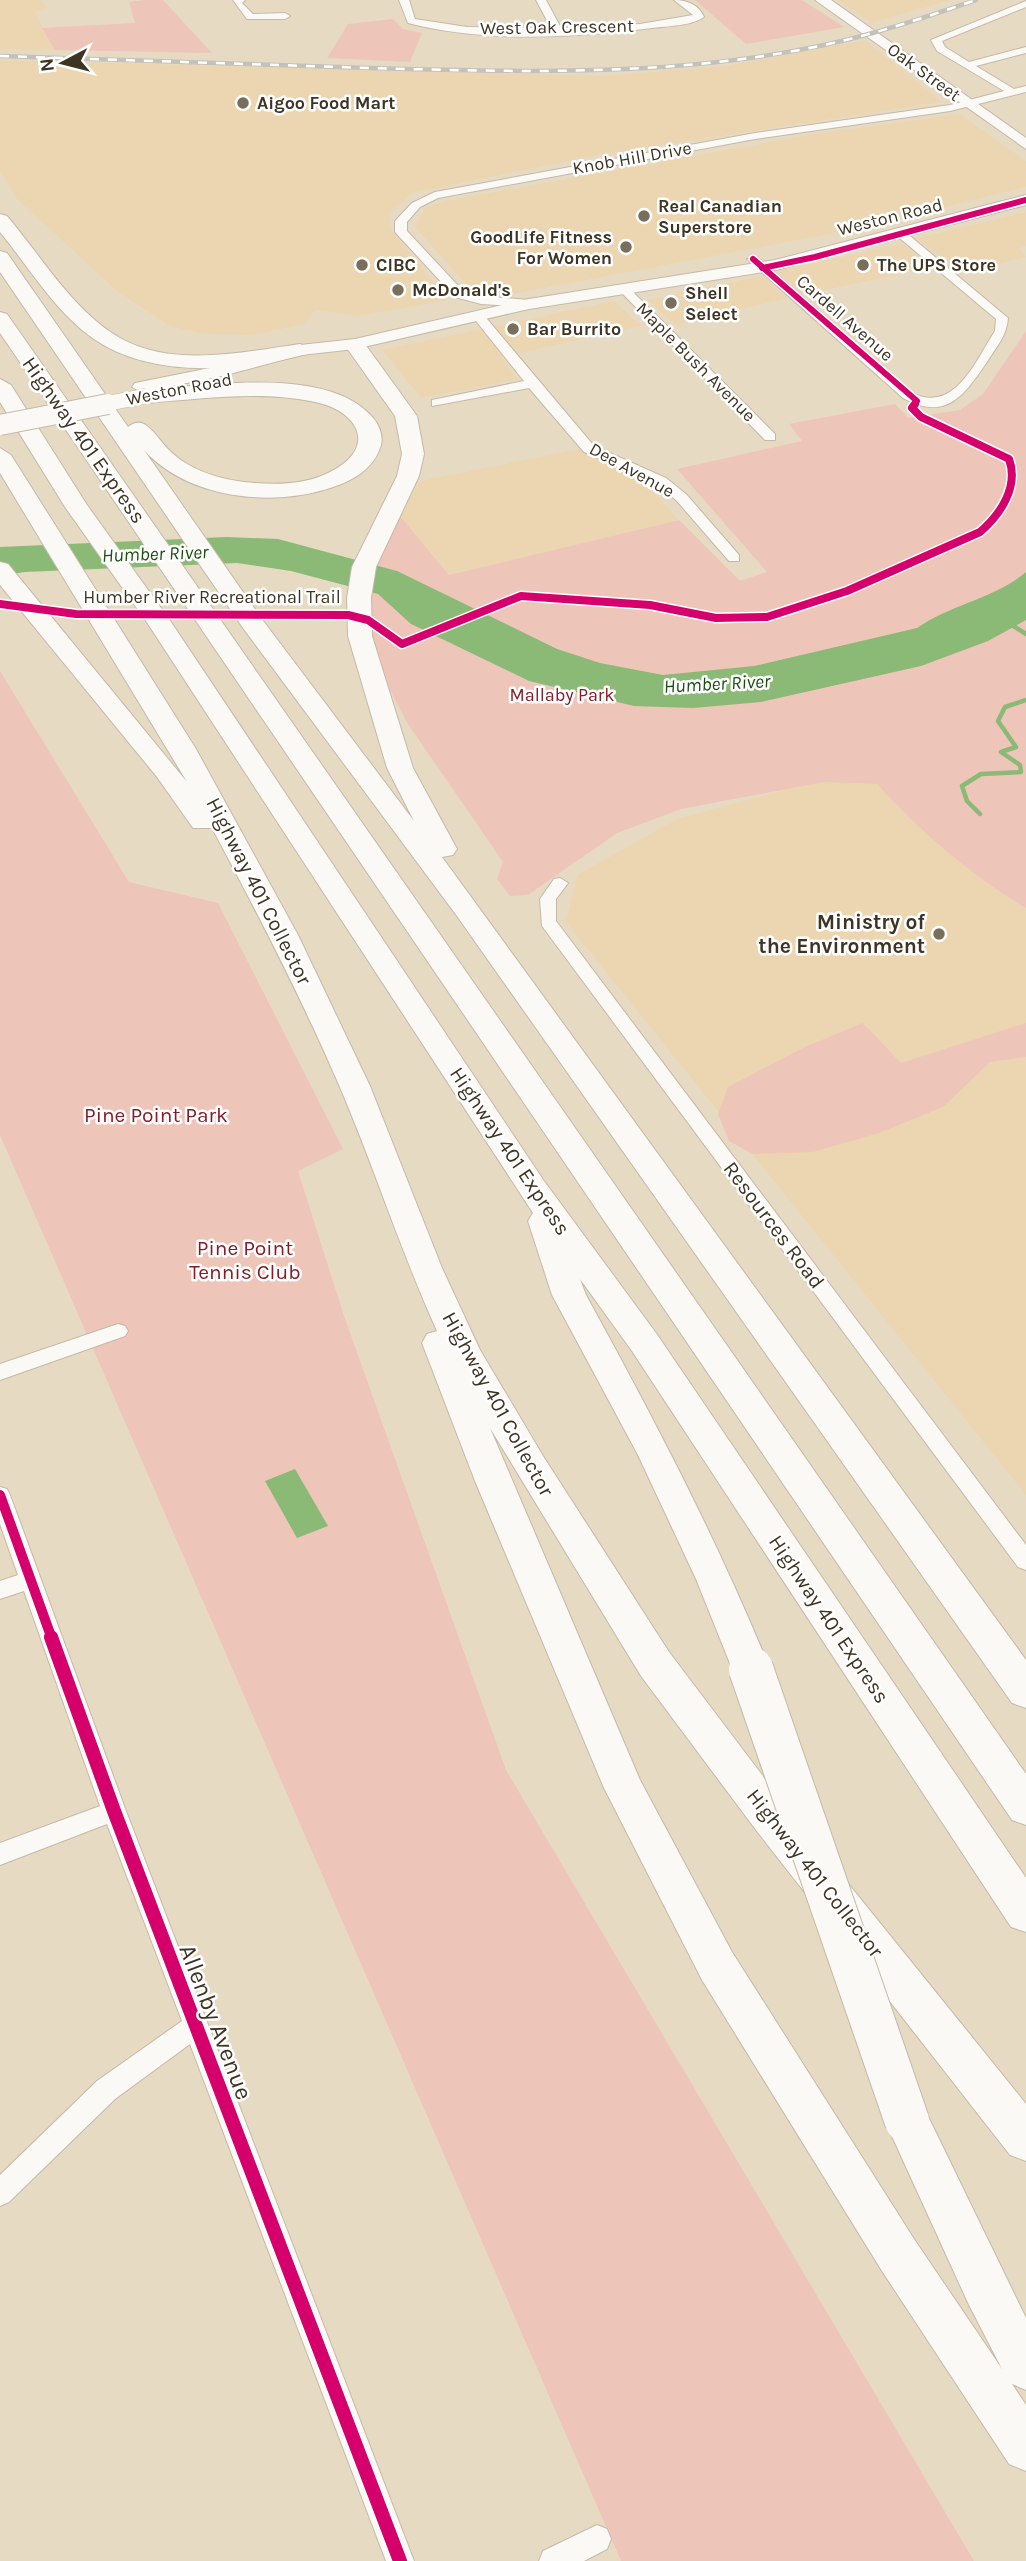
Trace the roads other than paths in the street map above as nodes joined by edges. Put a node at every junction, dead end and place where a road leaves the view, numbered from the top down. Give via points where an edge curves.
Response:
1 (240, 0) edge
2 (404, 0) edge
3 (541, 0) edge
4 (679, 0) edge
5 (822, 0) edge
6 (1026, 4) edge
7 (285, 16) dead end
8 (557, 30) junction
9 (1026, 50) edge
10 (967, 65) junction
11 (1026, 89) edge
12 (1012, 92) junction
13 (968, 103) junction
14 (1026, 145) edge
15 (1026, 200) edge
16 (0, 220) edge
17 (900, 233) junction
18 (834, 250) joint
19 (0, 257) edge
20 (757, 263) junction
21 (651, 284) joint
22 (623, 288) junction
23 (459, 294) junction
24 (529, 304) junction
25 (478, 316) junction
26 (0, 318) edge
27 (455, 321) junction
28 (355, 344) junction
29 (300, 350) junction
30 (534, 383) junction
31 (0, 385) edge
32 (92, 389) junction
33 (144, 392) junction
34 (436, 403) dead end
35 (0, 413) edge
36 (0, 425) edge
37 (769, 437) dead end
38 (0, 455) edge
39 (734, 558) dead end
40 (0, 569) edge
41 (560, 883) dead end
42 (467, 910) junction
43 (284, 935) junction
44 (533, 1189) junction
45 (440, 1298) junction
46 (118, 1331) dead end
47 (0, 1372) edge
48 (0, 1495) edge
49 (1026, 1561) edge
50 (32, 1579) junction
51 (0, 1590) edge
52 (1026, 1690) edge
53 (1026, 1807) edge
54 (114, 1811) junction
55 (0, 1854) edge
56 (1026, 1913) edge
57 (195, 2026) junction
58 (1026, 2139) edge
59 (0, 2193) edge
60 (1026, 2366) edge
61 (1026, 2447) edge
62 (597, 2539) dead end
63 (400, 2561) edge
64 (553, 2561) edge

1 - 7 street via 236,2 250,17
2 - 8 street, West Oak Crescent via 411,20 425,27
3 - 8 street
4 - 8 street, West Oak Crescent via 699,17
5 - 13 main road, Oak Street
6 - 10 street via 936,40 941,49
9 - 10 street
10 - 12 street
11 - 12 street
12 - 13 street
13 - 14 main road, Oak Street
13 - 23 street, Knob Hill Drive via 755,136 435,195 401,221 401,232
15 - 17 main road, Weston Road
16 - 29 highway via 90,326 127,349 189,361
17 - 18 main road, Weston Road
17 - 20 street, Cardell Avenue via 1002,318 1001,331 959,394 949,400 921,402 907,395
18 - 20 main road, Weston Road via 815,257
19 - 32 highway
20 - 21 main road, Weston Road
21 - 22 main road, Weston Road
22 - 24 main road, Weston Road
22 - 37 street, Maple Bush Avenue
23 - 24 street
23 - 27 street via 461,310
24 - 25 main road, Weston Road
25 - 27 main road, Weston Road
25 - 30 street, Dee Avenue
26 - 53 highway, Highway 401 Express
27 - 28 main road, Weston Road
28 - 29 main road, Weston Road
28 - 33 main road, Weston Road via 312,360
28 - 42 highway via 397,401 411,433 412,454 408,476 365,567 359,598 360,636 400,768 443,849
29 - 33 main road, Weston Road
30 - 34 street
30 - 39 street, Dee Avenue via 589,449 660,481 681,497
31 - 44 highway, Highway 401 Express
32 - 33 highway via 172,465 220,485 272,489 326,482 356,465 370,451 373,440 359,413 315,396
32 - 42 highway via 252,623
33 - 35 main road, Weston Road
33 - 36 main road, Weston Road, bridge
38 - 43 highway, Highway 401 Collector via 183,748
40 - 43 highway via 166,771
41 - 49 street, Resources Road via 548,900 548,922
42 - 52 highway
43 - 45 highway, Highway 401 Collector via 355,1086
44 - 56 highway, Highway 401 Express via 644,1342
44 - 60 highway, bridge via 569,1295 655,1453 715,1579 793,1785 859,1991 907,2121 967,2253
45 - 58 highway, Highway 401 Collector via 465,1354 530,1466 655,1664 778,1828
45 - 61 highway via 439,1340 493,1481 624,1788 717,1966 898,2255
46 - 47 street
48 - 50 street, Allenby Avenue
50 - 51 street
50 - 54 street, Allenby Avenue
54 - 55 street
54 - 57 street, Allenby Avenue
57 - 59 street via 106,2090
57 - 63 street, Allenby Avenue
62 - 64 street

